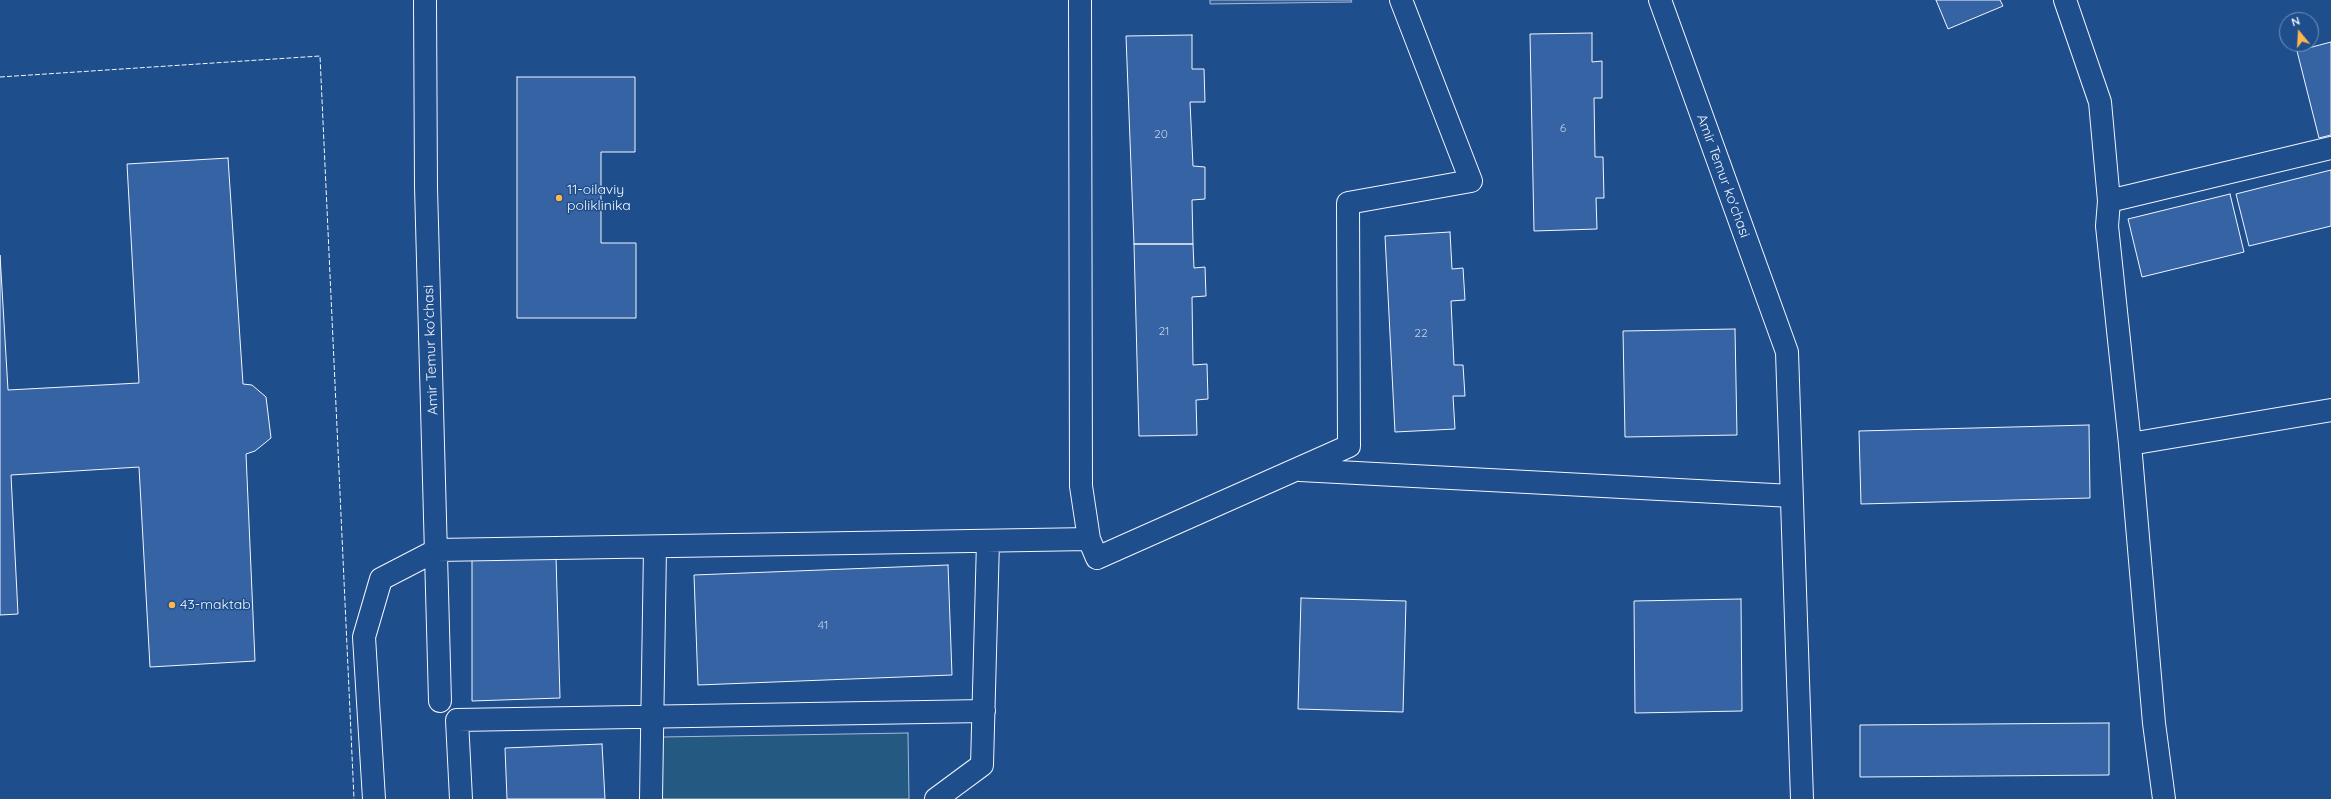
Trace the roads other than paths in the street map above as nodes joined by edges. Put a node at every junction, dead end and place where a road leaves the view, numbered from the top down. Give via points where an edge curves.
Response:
1 (425, 0) edge
2 (1080, 0) edge
3 (1401, 0) edge
4 (1660, 0) edge
5 (2066, 0) edge
6 (2331, 148) edge
7 (2109, 201) junction
8 (2331, 410) edge
9 (2130, 444) junction
10 (1295, 469) junction
11 (1792, 496) junction
12 (1089, 539) junction
13 (988, 540) junction
14 (654, 548) junction
15 (437, 550) junction
16 (440, 701) dead end
17 (984, 711) junction
18 (651, 715) junction
19 (374, 799) edge
20 (461, 799) edge
21 (651, 799) edge
22 (936, 799) edge
23 (1802, 799) edge
24 (2164, 799) edge

1 - 15 street, Amir Temur ko'chasi via 426,188
2 - 12 street via 1081,486
3 - 10 street via 1471,181 1348,203 1349,446
4 - 11 street, Amir Temur ko'chasi via 1787,352
5 - 7 street via 2100,102
6 - 7 street
7 - 9 street via 2106,226
8 - 9 street
9 - 24 street via 2154,723
10 - 11 street
10 - 12 street via 1097,558
11 - 23 street, Amir Temur ko'chasi
12 - 13 street
13 - 14 street
13 - 17 street
14 - 15 street
14 - 18 street
15 - 16 street, Amir Temur ko'chasi
15 - 19 street via 381,579 364,637
17 - 18 street
17 - 22 street via 982,765
18 - 20 street via 457,720
18 - 21 street

